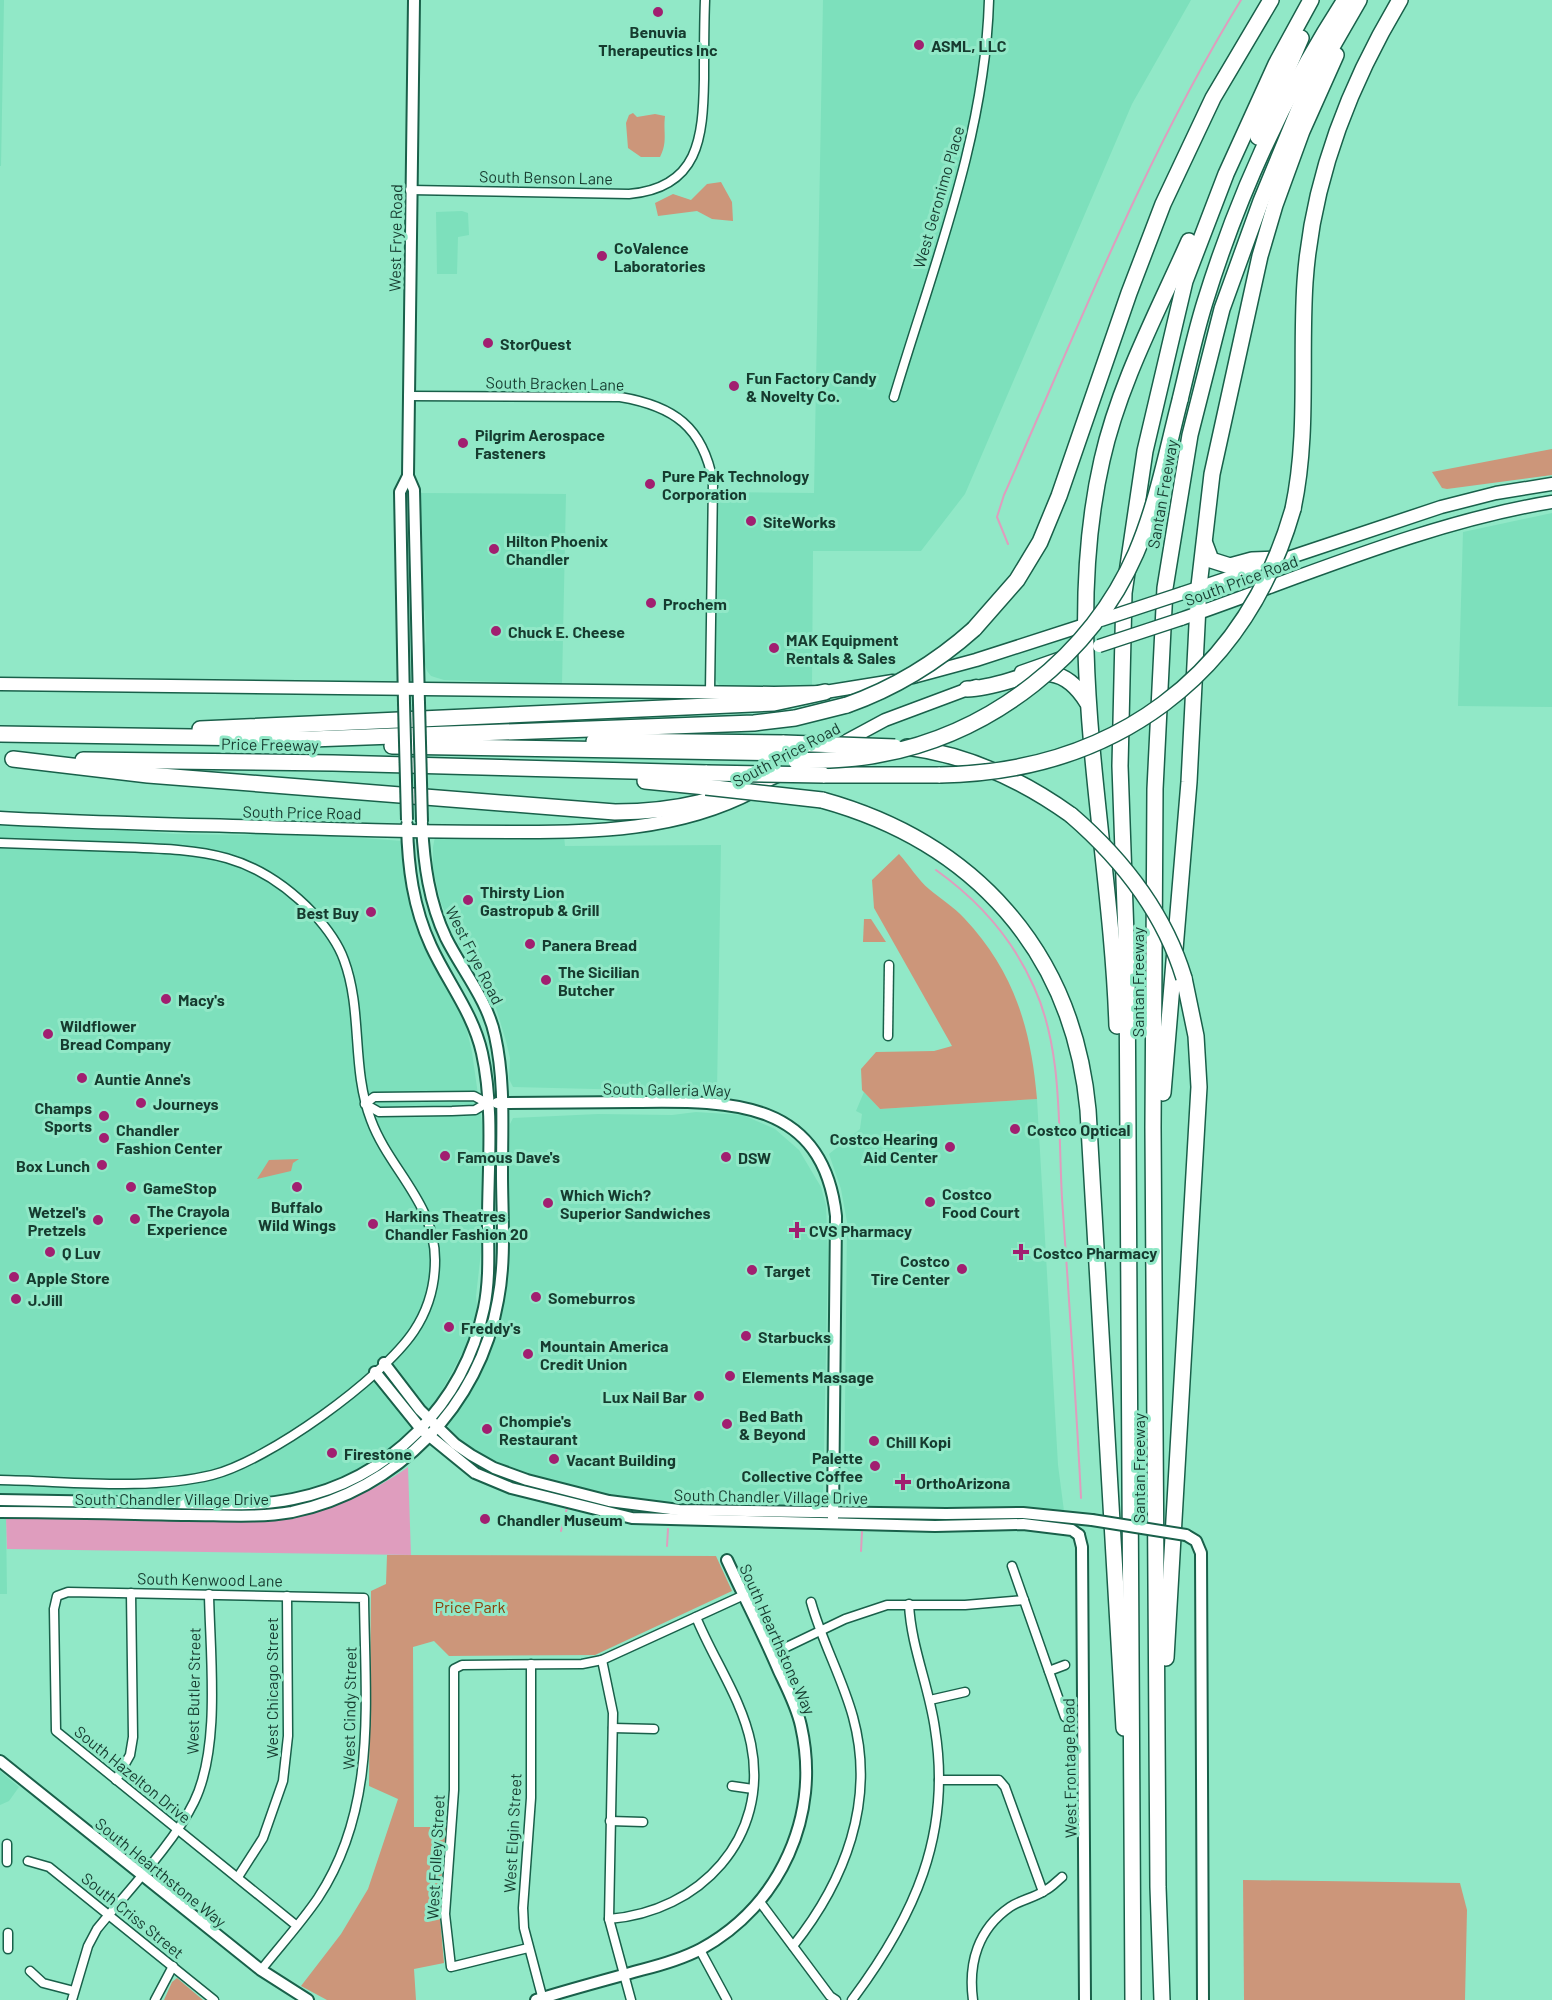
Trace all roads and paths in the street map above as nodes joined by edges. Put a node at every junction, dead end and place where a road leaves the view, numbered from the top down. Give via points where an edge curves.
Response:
1 (414, 0) edge
2 (705, 0) edge
3 (989, 0) edge
4 (1271, 0) edge
5 (1311, 0) edge
6 (1320, 0) edge
7 (1400, 0) edge
8 (1351, 4) edge
9 (1276, 64) junction
10 (411, 190) junction
11 (408, 396) junction
12 (894, 398) dead end
13 (1176, 399) junction
14 (408, 476) junction
15 (1552, 484) edge
16 (1552, 502) edge
17 (1204, 537) junction
18 (1284, 559) junction
19 (1199, 586) junction
20 (404, 599) junction
21 (416, 599) junction
22 (1197, 614) junction
23 (1086, 625) junction
24 (1092, 648) junction
25 (0, 684) edge
26 (405, 688) junction
27 (418, 688) junction
28 (967, 689) junction
29 (710, 691) junction
30 (825, 692) junction
31 (1089, 706) junction
32 (0, 734) edge
33 (54, 735) junction
34 (333, 738) junction
35 (821, 754) junction
36 (797, 757) junction
37 (7, 759) edge
38 (333, 763) junction
39 (707, 780) junction
40 (0, 818) edge
41 (407, 826) junction
42 (422, 827) junction
43 (0, 843) edge
44 (889, 965) dead end
45 (888, 1036) dead end
46 (487, 1102) junction
47 (502, 1103) junction
48 (365, 1104) junction
49 (1154, 1216) junction
50 (1128, 1262) junction
51 (384, 1363) junction
52 (375, 1372) junction
53 (425, 1424) junction
54 (434, 1432) junction
55 (0, 1480) edge
56 (0, 1500) edge
57 (0, 1512) edge
58 (833, 1519) junction
59 (1092, 1520) junction
60 (1079, 1535) junction
61 (727, 1560) dead end
62 (1012, 1566) dead end
63 (132, 1593) junction
64 (209, 1593) junction
65 (744, 1595) junction
66 (57, 1596) joint
67 (287, 1596) junction
68 (364, 1598) joint
69 (1024, 1600) junction
70 (811, 1602) dead end
71 (909, 1604) junction
72 (696, 1617) junction
73 (819, 1632) junction
74 (772, 1654) junction
75 (602, 1660) junction
76 (531, 1664) junction
77 (1065, 1665) dead end
78 (1049, 1671) junction
79 (966, 1692) dead end
80 (930, 1700) junction
81 (1065, 1717) dead end
82 (613, 1728) junction
83 (654, 1729) dead end
84 (0, 1761) edge
85 (116, 1780) junction
86 (939, 1780) junction
87 (732, 1786) dead end
88 (753, 1789) junction
89 (610, 1821) junction
90 (643, 1822) dead end
91 (178, 1829) junction
92 (28, 1861) dead end
93 (141, 1875) junction
94 (238, 1877) junction
95 (1062, 1877) dead end
96 (1133, 1890) junction
97 (1043, 1892) junction
98 (760, 1902) junction
99 (108, 1915) junction
100 (609, 1919) junction
101 (297, 1926) junction
102 (793, 1946) junction
103 (528, 1948) junction
104 (700, 1950) junction
105 (173, 1966) junction
106 (261, 1970) junction
107 (30, 1971) dead end
108 (623, 1975) junction
109 (1162, 1992) edge
110 (73, 1996) edge
111 (540, 1999) edge
112 (155, 2000) edge
113 (214, 2000) edge
114 (308, 2000) edge
115 (630, 2000) edge
116 (727, 2000) edge
117 (836, 2000) edge
118 (852, 2000) edge
119 (973, 2000) edge
120 (1085, 2000) edge
121 (1133, 2000) edge
122 (1203, 2000) edge

1 - 10 street, West Frye Road
2 - 10 street, South Benson Lane via 703,127 696,151 678,177 653,190 629,194
3 - 12 street, West Geronimo Place via 984,80 974,131
4 - 34 highway, bridge via 1213,98 1166,197 1044,534 1017,580 974,629 938,659 903,681 847,705 795,718 754,723
5 - 9 highway, Santan Freeway
6 - 13 highway via 1272,102 1226,218 1197,305
7 - 39 highway, bridge via 1349,96 1318,194 1305,283 1303,444 1293,509 1273,566 1246,615 1216,655 1167,702 1128,728 1063,757 994,773
8 - 13 highway via 1290,93 1245,190
8 - 17 highway via 1332,65 1295,150 1269,226 1219,438
8 - 49 highway, Santan Freeway via 1281,149 1238,266 1205,372 1178,499 1165,588 1155,789
9 - 23 highway via 1250,104 1139,350 1113,419 1095,492
9 - 50 highway, Santan Freeway via 1209,213 1185,281 1145,451 1124,593 1120,766 1127,964
10 - 11 street, West Frye Road
11 - 14 street, West Frye Road
11 - 29 street, South Bracken Lane via 620,397 669,412 692,430 707,455 713,482
13 - 36 highway, bridge via 1128,553 1098,606 1059,653 1004,698 945,728 863,751
14 - 20 street, West Frye Road via 400,492
14 - 21 street, West Frye Road via 414,490
15 - 18 main road, South Price Road via 1441,507
16 - 22 main road, South Price Road via 1468,521
17 - 18 highway via 1207,555 1224,566 1262,558
17 - 19 highway
18 - 19 main road, South Price Road
19 - 22 highway
19 - 23 main road, South Price Road, bridge
20 - 21 street
20 - 26 street, West Frye Road
21 - 27 street, West Frye Road
22 - 24 main road, South Price Road, bridge
22 - 49 highway via 1189,782
23 - 24 highway
23 - 30 main road, South Price Road via 934,672
24 - 28 main road, South Price Road
24 - 31 highway
25 - 26 main road, South Price Road
26 - 27 main road, South Price Road
26 - 41 street, West Frye Road, bridge
27 - 29 main road, South Price Road
27 - 42 street, West Frye Road, bridge
28 - 31 highway via 987,689 1035,674 1057,674 1077,686
28 - 35 main road, South Price Road via 885,720
29 - 30 main road, South Price Road
30 - 33 highway via 774,703
31 - 50 highway via 1117,1006
32 - 33 highway, Price Freeway
33 - 34 highway, Price Freeway
34 - 36 highway via 378,746
34 - 109 highway, bridge via 384,742 784,743 936,751 980,764 1023,784 1071,815 1106,846 1137,885 1160,922 1184,978 1197,1035 1199,1087 1167,1643
35 - 37 highway via 721,798 672,809 615,813 148,775
35 - 42 main road, South Price Road via 744,797 648,826 583,832
36 - 38 highway via 368,758
37 - 38 highway, Price Freeway
38 - 39 highway, Price Freeway
39 - 96 highway, bridge via 822,801 871,816 931,845 981,884 1011,916 1059,994 1077,1043 1088,1110
40 - 41 main road, South Price Road
41 - 42 main road, South Price Road
41 - 46 street, West Frye Road via 410,877 418,913 431,946 475,1025
42 - 47 street, West Frye Road via 428,881 440,924 494,1032 502,1070
43 - 48 street via 198,851 246,864 287,888 318,918 343,957 353,998 358,1072
44 - 45 street
46 - 47 street, South Galleria Way
46 - 48 street, South Galleria Way via 474,1096 374,1097
46 - 48 street, South Galleria Way via 475,1110 463,1111 379,1112
46 - 53 street, West Frye Road via 488,1259 484,1306 465,1367
47 - 54 street, West Frye Road via 498,1303 474,1374
47 - 58 street, South Galleria Way via 724,1102 762,1112 804,1139 831,1184 836,1215
48 - 51 street via 382,1146 419,1200 432,1235 435,1259 424,1313 413,1333
49 - 109 highway, Santan Freeway via 1157,1839
50 - 96 highway, Santan Freeway
51 - 52 street
51 - 53 street, South Chandler Village Drive
52 - 53 street, South Chandler Village Drive
52 - 55 street via 343,1400 279,1444 231,1469 154,1483
53 - 54 street, South Chandler Village Drive
53 - 56 street, South Chandler Village Drive via 399,1450 365,1473 290,1500 244,1504
54 - 57 street, South Chandler Village Drive via 392,1469 364,1486 319,1505 281,1514
54 - 58 street, South Chandler Village Drive via 475,1473 491,1481 632,1518
58 - 59 street, South Chandler Village Drive via 1029,1513
58 - 60 street, South Chandler Village Drive via 1035,1525 1072,1530
59 - 60 street
59 - 122 street, South Chandler Village Drive, bridge via 1186,1535 1200,1548
60 - 120 street, West Frontage Road
61 - 65 street, South Hearthstone Way
62 - 69 street
63 - 64 street, South Kenwood Lane
63 - 66 street, South Kenwood Lane via 68,1592
63 - 85 street via 134,1737 130,1755
64 - 67 street, South Kenwood Lane
64 - 91 street, West Butler Street via 209,1754 194,1802
65 - 72 street
65 - 74 street, South Hearthstone Way
66 - 85 street, South Hazelton Drive via 56,1731
67 - 68 street, South Kenwood Lane
67 - 94 street, West Chicago Street via 288,1736 284,1781 263,1838
68 - 101 street, West Cindy Street via 363,1779 345,1842 327,1882
69 - 71 street
69 - 78 street
70 - 73 street
71 - 73 street via 868,1610
71 - 80 street via 910,1631
72 - 75 street
72 - 88 street via 745,1724 754,1765
73 - 74 street
73 - 102 street via 842,1680 854,1719 860,1768 857,1813 836,1884
74 - 98 street, South Hearthstone Way via 801,1724 806,1787 791,1851
75 - 76 street
75 - 82 street
76 - 103 street, West Elgin Street via 531,1798 523,1908
76 - 103 street, West Folley Street via 462,1665 454,1669 454,1790 445,1914 451,1967
77 - 78 street
78 - 81 street
79 - 80 street
80 - 86 street
82 - 83 street
82 - 89 street
84 - 93 street, South Hearthstone Way
85 - 91 street, South Hazelton Drive
86 - 97 street via 999,1780 1005,1787
86 - 118 street via 935,1821 918,1888 884,1958
87 - 88 street
88 - 100 street via 734,1849 709,1878 673,1904 645,1914
89 - 90 street
89 - 100 street
91 - 93 street, West Butler Street
91 - 94 street, South Hazelton Drive
92 - 99 street, South Criss Street via 49,1867
93 - 99 street, West Butler Street
93 - 106 street, South Hearthstone Way
94 - 101 street, South Hazelton Drive
95 - 97 street
96 - 121 highway, Santan Freeway
97 - 119 street via 1012,1906 988,1927 973,1962
98 - 102 street
98 - 104 street, South Hearthstone Way
99 - 105 street, South Criss Street
99 - 110 street, West Butler Street via 88,1946
100 - 108 street
101 - 106 street, West Cindy Street
102 - 117 street
103 - 111 street, West Elgin Street
104 - 108 street, South Hearthstone Way
104 - 116 street
105 - 112 street
105 - 113 street, South Criss Street
106 - 114 street, South Hearthstone Way
107 - 110 street via 44,1983
108 - 111 street, South Hearthstone Way
108 - 115 street

